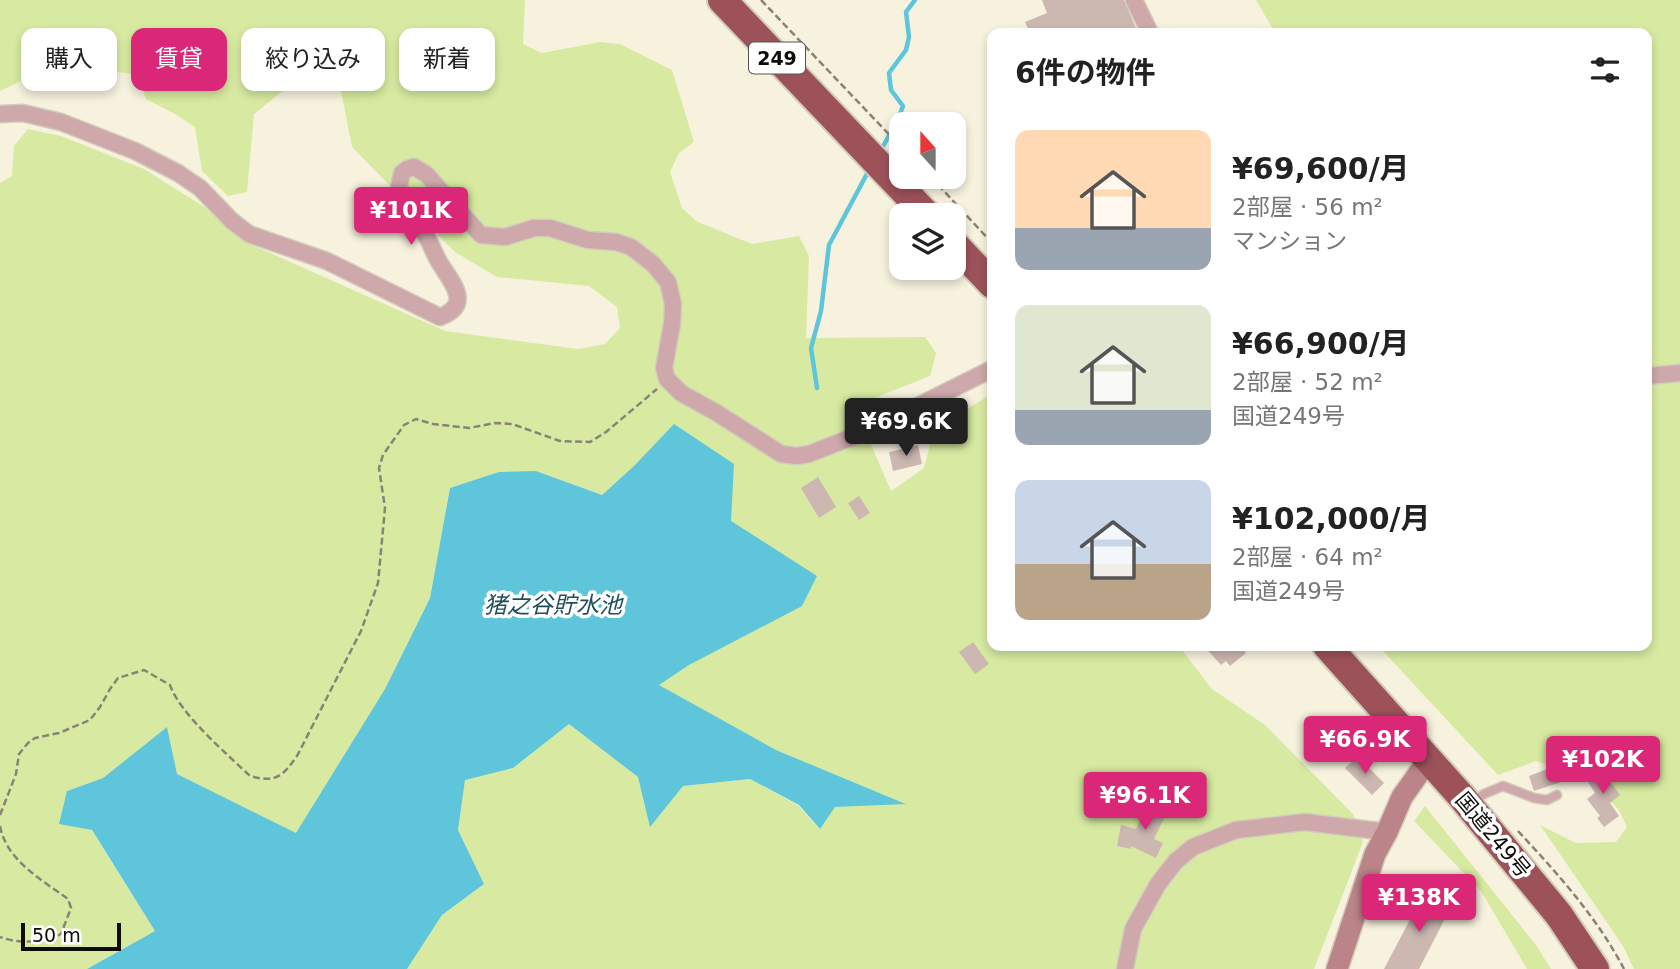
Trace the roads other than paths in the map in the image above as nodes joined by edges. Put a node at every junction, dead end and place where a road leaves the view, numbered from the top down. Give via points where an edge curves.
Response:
1 (722, 0) edge
2 (1134, 0) edge
3 (1148, 28) edge
4 (0, 114) edge
5 (915, 203) edge
6 (966, 257) edge
7 (987, 279) edge
8 (987, 372) edge
9 (1680, 373) edge
10 (1652, 376) edge
11 (1332, 651) edge
12 (1429, 759) junction
13 (1557, 795) dead end
14 (1468, 805) junction
15 (1387, 832) junction
16 (1125, 969) edge
17 (1337, 969) edge
18 (1595, 969) edge

1 - 5 highway, 249
2 - 3 street
4 - 8 street via 23,113 61,122 135,150 200,188 249,234 327,261 440,317 456,307 458,297 452,279 399,196 402,173 407,169 414,167 426,174 481,235 505,237 550,228 631,247 668,282 673,303 664,368 667,379 681,393 781,454 809,454 870,430
6 - 7 highway
9 - 10 street
11 - 12 highway, 国道249号
12 - 14 highway, 国道249号
12 - 15 street via 1402,797
13 - 14 lane via 1546,800 1534,798 1503,786
14 - 18 highway, 国道249号 via 1559,915
15 - 16 street via 1306,822 1236,830 1193,847 1158,884 1133,929
15 - 17 street via 1375,854

